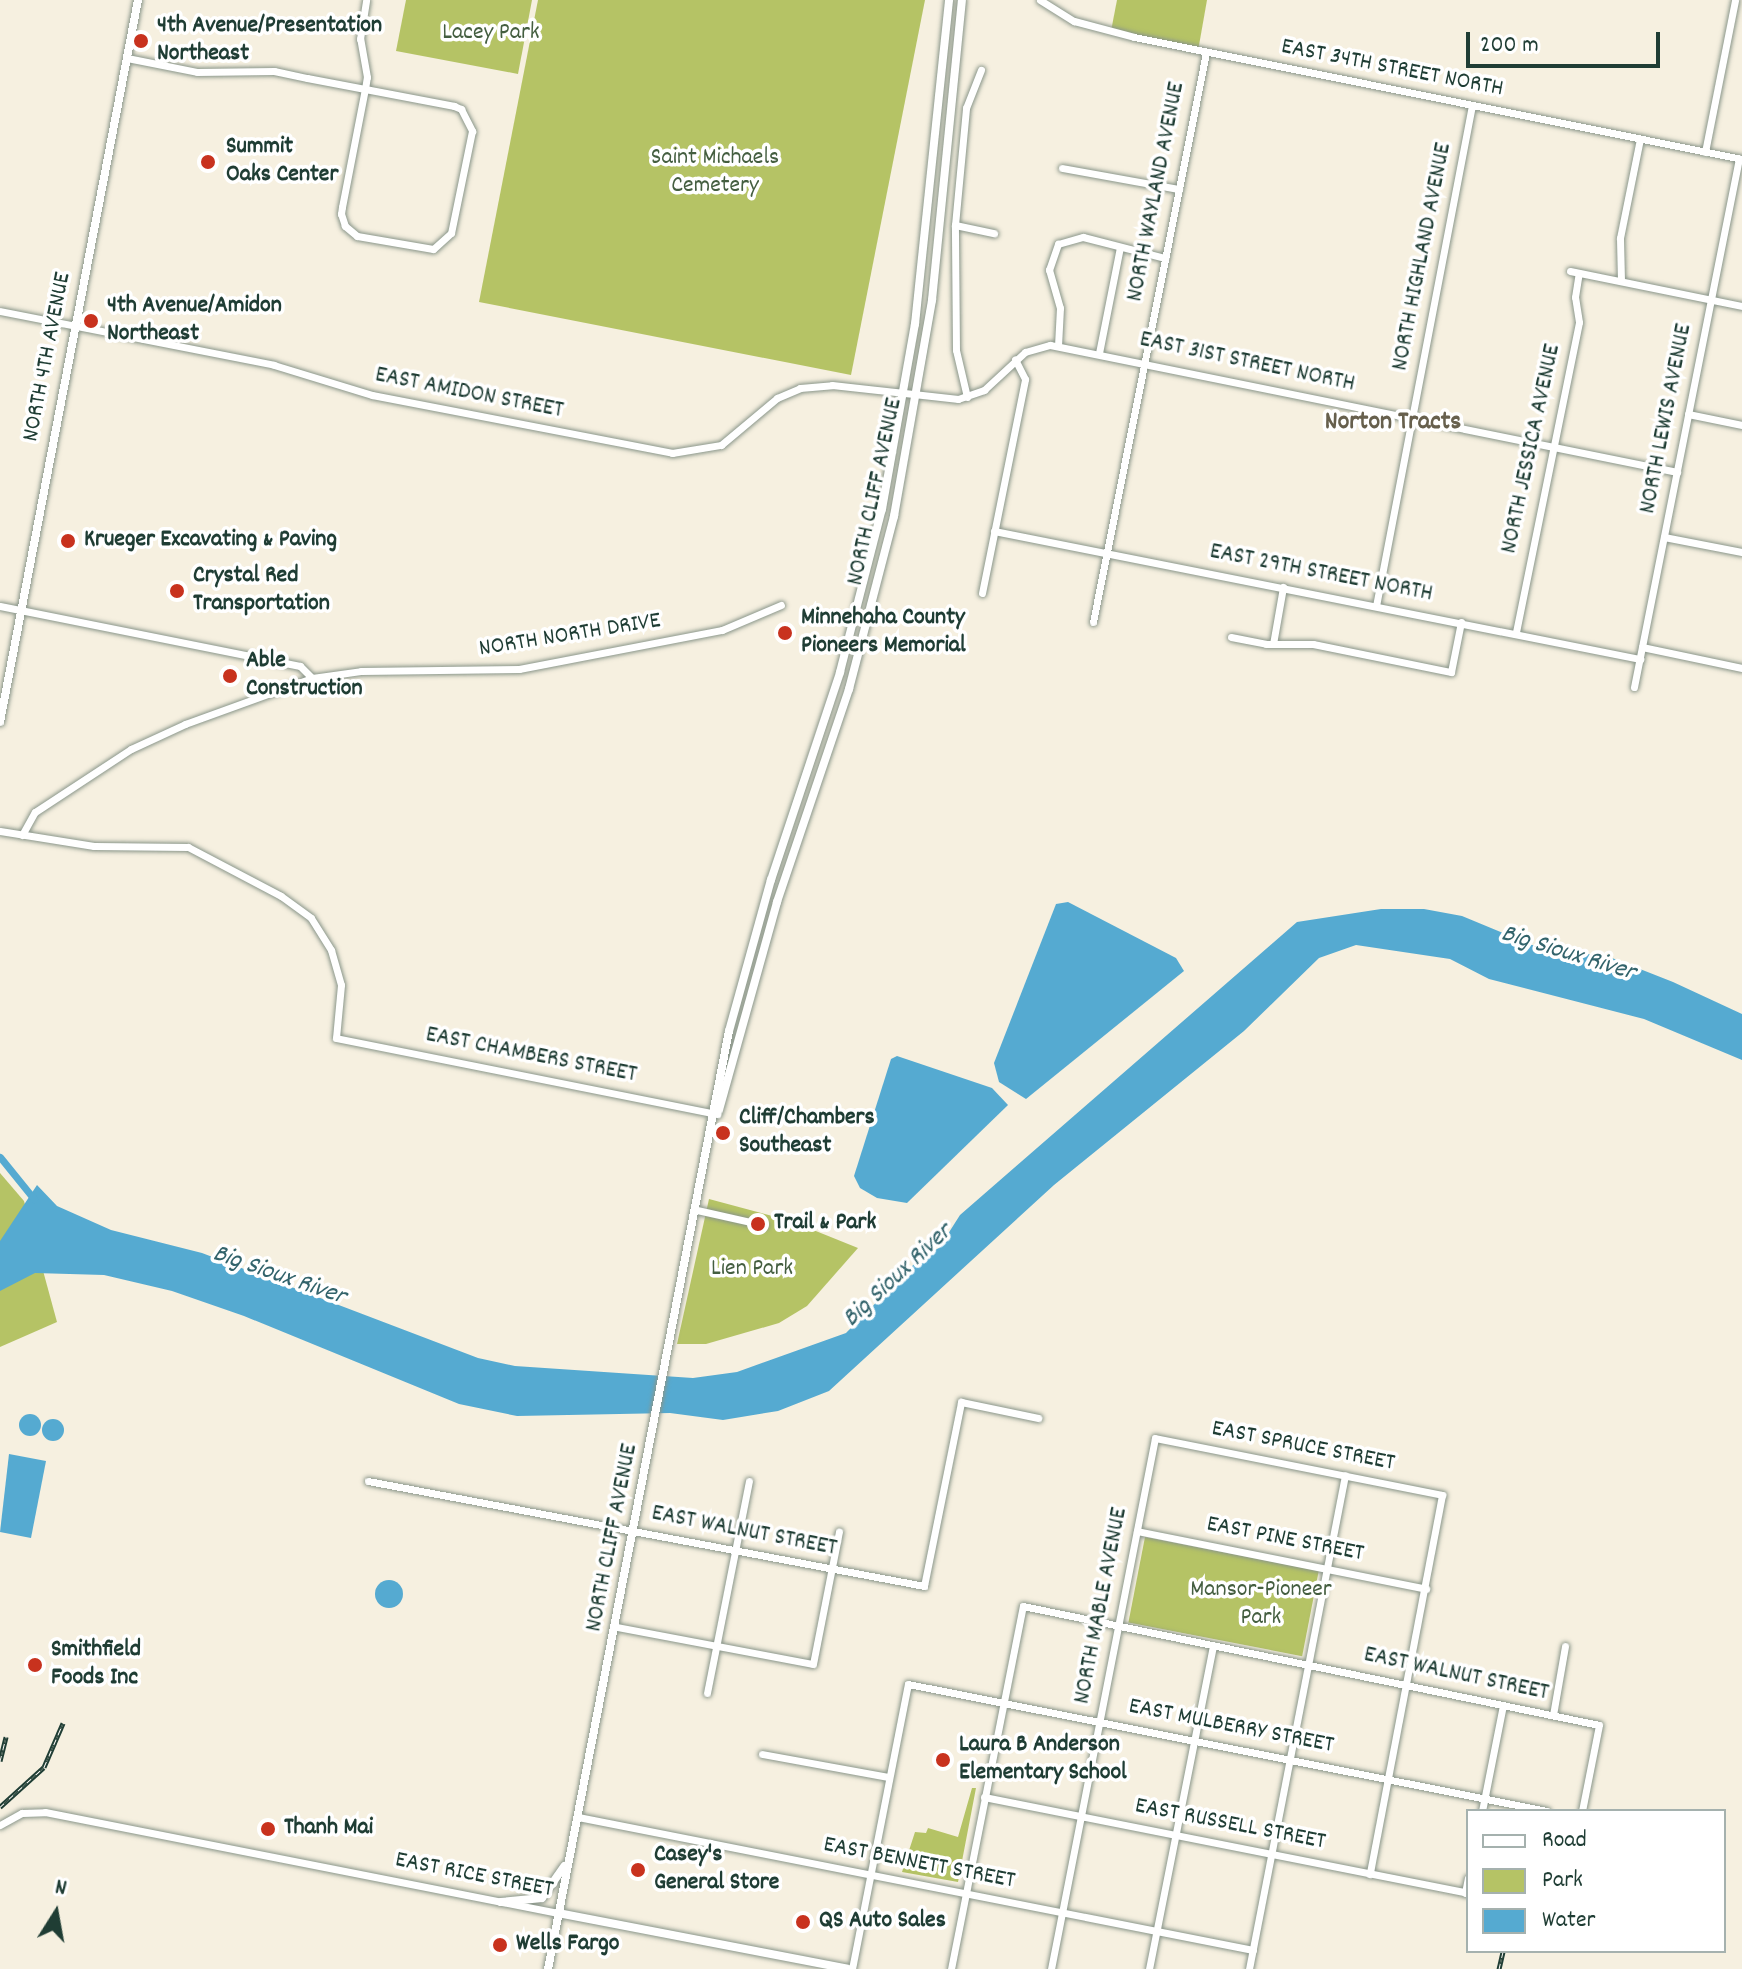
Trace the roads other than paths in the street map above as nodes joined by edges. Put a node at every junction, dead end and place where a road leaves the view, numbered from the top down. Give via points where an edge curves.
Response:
1 (138, 0) edge
2 (366, 0) edge
3 (949, 0) edge
4 (962, 0) edge
5 (1040, 0) edge
6 (1735, 0) edge
7 (1206, 53) junction
8 (127, 58) junction
9 (981, 70) dead end
10 (365, 89) junction
11 (1472, 105) junction
12 (1640, 139) junction
13 (1705, 152) junction
14 (1740, 159) edge
15 (1062, 168) dead end
16 (1179, 189) junction
17 (955, 225) junction
18 (994, 233) dead end
19 (1120, 247) junction
20 (1165, 258) junction
21 (1621, 280) junction
22 (1711, 299) junction
23 (1742, 306) edge
24 (0, 311) edge
25 (75, 325) junction
26 (1058, 346) junction
27 (1099, 353) junction
28 (1015, 359) junction
29 (1144, 362) junction
30 (904, 393) junction
31 (917, 395) junction
32 (967, 397) junction
33 (1688, 414) junction
34 (1412, 417) junction
35 (1742, 425) edge
36 (1553, 446) junction
37 (1677, 472) junction
38 (994, 531) junction
39 (1664, 537) junction
40 (1107, 552) junction
41 (1742, 552) edge
42 (1283, 587) junction
43 (982, 593) dead end
44 (781, 605) dead end
45 (0, 606) edge
46 (1376, 606) junction
47 (21, 611) junction
48 (1093, 622) dead end
49 (1461, 622) junction
50 (1516, 632) junction
51 (1231, 637) dead end
52 (1273, 644) junction
53 (1642, 647) junction
54 (1640, 659) junction
55 (1742, 668) edge
56 (312, 678) junction
57 (1634, 687) dead end
58 (0, 722) edge
59 (0, 831) edge
60 (22, 835) junction
61 (717, 1114) junction
62 (697, 1210) junction
63 (764, 1225) dead end
64 (1038, 1418) dead end
65 (1155, 1438) joint
66 (1345, 1475) junction
67 (368, 1481) dead end
68 (749, 1481) dead end
69 (635, 1531) junction
70 (1137, 1531) junction
71 (839, 1532) dead end
72 (736, 1550) junction
73 (1327, 1568) junction
74 (832, 1569) junction
75 (1426, 1589) junction
76 (1119, 1625) junction
77 (617, 1627) junction
78 (1213, 1645) junction
79 (716, 1646) junction
80 (1565, 1646) dead end
81 (1309, 1664) junction
82 (1407, 1685) junction
83 (707, 1693) dead end
84 (1003, 1703) junction
85 (1503, 1705) junction
86 (1553, 1715) junction
87 (1099, 1722) junction
88 (1195, 1741) junction
89 (762, 1754) dead end
90 (1290, 1759) junction
91 (889, 1777) junction
92 (1389, 1778) junction
93 (984, 1797) junction
94 (1484, 1799) junction
95 (1482, 1809) edge
96 (1536, 1809) edge
97 (1582, 1809) edge
98 (1081, 1816) junction
99 (578, 1817) junction
100 (0, 1825) edge
101 (1176, 1835) junction
102 (570, 1854) junction
103 (1271, 1854) junction
104 (1370, 1874) junction
105 (871, 1875) junction
106 (1466, 1893) edge
107 (966, 1894) junction
108 (501, 1902) junction
109 (558, 1913) junction
110 (1062, 1913) junction
111 (1157, 1931) junction
112 (1253, 1950) junction
113 (548, 1969) edge
114 (850, 1969) edge
115 (951, 1969) edge
116 (1051, 1969) edge
117 (1149, 1969) edge
118 (1249, 1969) edge

1 - 8 main road, NORTH 4TH AVENUE
2 - 10 street via 360,39
3 - 30 main road, NORTH CLIFF AVENUE
4 - 31 main road, NORTH CLIFF AVENUE
5 - 7 street, EAST 34TH STREET NORTH via 1074,21
6 - 13 street
7 - 11 street, EAST 34TH STREET NORTH
7 - 16 street, NORTH WAYLAND AVENUE
8 - 10 street via 197,72 274,71
8 - 25 main road, NORTH 4TH AVENUE
9 - 17 street via 966,108
10 - 10 street via 342,207 345,226 357,236 428,250 444,243 451,233 472,131 465,113 454,106
11 - 12 street, EAST 34TH STREET NORTH
11 - 34 street, NORTH HIGHLAND AVENUE
12 - 13 street, EAST 34TH STREET NORTH
12 - 21 street via 1620,238
13 - 14 street, EAST 34TH STREET NORTH
14 - 22 street, NORTH LEWIS AVENUE
15 - 16 street
16 - 20 street, NORTH WAYLAND AVENUE
17 - 18 street
17 - 32 street via 956,350
19 - 20 street
19 - 26 street via 1083,237 1063,240 1053,251 1049,270 1060,308
19 - 27 street
20 - 29 street, NORTH WAYLAND AVENUE
21 - 22 street
21 - 36 street, NORTH JESSICA AVENUE via 1575,272 1579,322
22 - 23 street
22 - 33 street, NORTH LEWIS AVENUE
24 - 25 street, EAST AMIDON STREET
25 - 30 street, EAST AMIDON STREET via 297,370 372,395 672,453 721,445 777,398 800,388 832,385
25 - 47 main road, NORTH 4TH AVENUE
26 - 27 street, EAST 31ST STREET NORTH
26 - 28 street, EAST 31ST STREET NORTH
27 - 29 street, EAST 31ST STREET NORTH
28 - 32 street, EAST 31ST STREET NORTH via 984,390
28 - 38 street via 1025,379
29 - 34 street, EAST 31ST STREET NORTH
29 - 40 street, NORTH WAYLAND AVENUE
30 - 31 street, EAST AMIDON STREET
30 - 61 main road, NORTH CLIFF AVENUE via 862,595 754,937 721,1069
31 - 32 street
31 - 61 main road, NORTH CLIFF AVENUE via 865,636 777,902
33 - 35 street
33 - 37 street, NORTH LEWIS AVENUE
34 - 36 street, EAST 31ST STREET NORTH
34 - 46 street, NORTH HIGHLAND AVENUE
36 - 37 street, EAST 31ST STREET NORTH
36 - 50 street, NORTH JESSICA AVENUE
37 - 39 street, NORTH LEWIS AVENUE
38 - 40 street, EAST 29TH STREET NORTH
38 - 43 street
39 - 41 street
39 - 53 street, NORTH LEWIS AVENUE
40 - 42 street, EAST 29TH STREET NORTH
40 - 48 street, NORTH WAYLAND AVENUE
42 - 46 street, EAST 29TH STREET NORTH
42 - 52 street
44 - 56 street, NORTH NORTH DRIVE via 722,630 519,669 361,671
45 - 47 street
46 - 49 street, EAST 29TH STREET NORTH
47 - 56 street via 300,666
47 - 58 main road, NORTH 4TH AVENUE
49 - 50 street, EAST 29TH STREET NORTH
49 - 52 street via 1451,672 1305,642
50 - 54 street, EAST 29TH STREET NORTH
51 - 52 street
53 - 54 street, NORTH LEWIS AVENUE
53 - 55 street
54 - 57 street, NORTH LEWIS AVENUE
56 - 60 street, NORTH NORTH DRIVE via 131,749 35,812
59 - 60 street
60 - 61 street, EAST CHAMBERS STREET via 94,846 188,847 281,896 311,918 331,950 342,997 336,1038
61 - 62 main road, NORTH CLIFF AVENUE
62 - 63 street
62 - 69 main road, NORTH CLIFF AVENUE
64 - 74 street, EAST WALNUT STREET via 961,1402 924,1586
65 - 66 street, EAST SPRUCE STREET
65 - 70 street, NORTH MABLE AVENUE
66 - 73 street
66 - 75 street, EAST SPRUCE STREET via 1442,1495
67 - 69 street, EAST WALNUT STREET
68 - 72 street
69 - 72 street, EAST WALNUT STREET
69 - 77 main road, NORTH CLIFF AVENUE
70 - 73 street, EAST PINE STREET
70 - 76 street, NORTH MABLE AVENUE
71 - 74 street
72 - 74 street, EAST WALNUT STREET
72 - 79 street
73 - 75 street, EAST PINE STREET
73 - 81 street
74 - 79 street via 813,1664
75 - 82 street
76 - 78 street, EAST WALNUT STREET
76 - 84 street, EAST WALNUT STREET via 1023,1606
76 - 87 street, NORTH MABLE AVENUE
77 - 79 street
77 - 99 main road, NORTH CLIFF AVENUE
78 - 81 street, EAST WALNUT STREET
78 - 88 street
79 - 83 street
80 - 86 street
81 - 82 street, EAST WALNUT STREET
81 - 90 street
82 - 85 street, EAST WALNUT STREET
82 - 92 street
84 - 87 street, EAST MULBERRY STREET
84 - 91 street, EAST MULBERRY STREET via 908,1684
84 - 93 street
85 - 86 street, EAST WALNUT STREET
85 - 94 street
86 - 97 street, EAST WALNUT STREET via 1599,1725
87 - 88 street, EAST MULBERRY STREET
87 - 98 street, NORTH MABLE AVENUE
88 - 90 street, EAST MULBERRY STREET
88 - 101 street
89 - 91 street
90 - 92 street, EAST MULBERRY STREET
90 - 103 street
91 - 105 street
92 - 94 street, EAST MULBERRY STREET
92 - 104 street
93 - 98 street, EAST RUSSELL STREET
93 - 107 street
94 - 95 street
94 - 96 street, EAST MULBERRY STREET
98 - 101 street, EAST RUSSELL STREET
98 - 110 street, NORTH MABLE AVENUE
99 - 102 main road, NORTH CLIFF AVENUE
99 - 105 street, EAST BENNETT STREET
100 - 108 street, EAST RICE STREET via 22,1813 45,1812
101 - 103 street, EAST RUSSELL STREET
101 - 111 street
102 - 108 main road via 542,1898
102 - 109 main road, NORTH CLIFF AVENUE
103 - 104 street, EAST RUSSELL STREET
103 - 112 street
104 - 106 street, EAST RUSSELL STREET
105 - 107 street, EAST BENNETT STREET
105 - 114 street
107 - 110 street, EAST BENNETT STREET
107 - 115 street
108 - 109 street, EAST RICE STREET
109 - 113 main road, NORTH CLIFF AVENUE
109 - 114 main road, EAST RICE STREET
110 - 111 street, EAST BENNETT STREET
110 - 116 street, NORTH MABLE AVENUE
111 - 112 street, EAST BENNETT STREET
111 - 117 street
112 - 118 street

